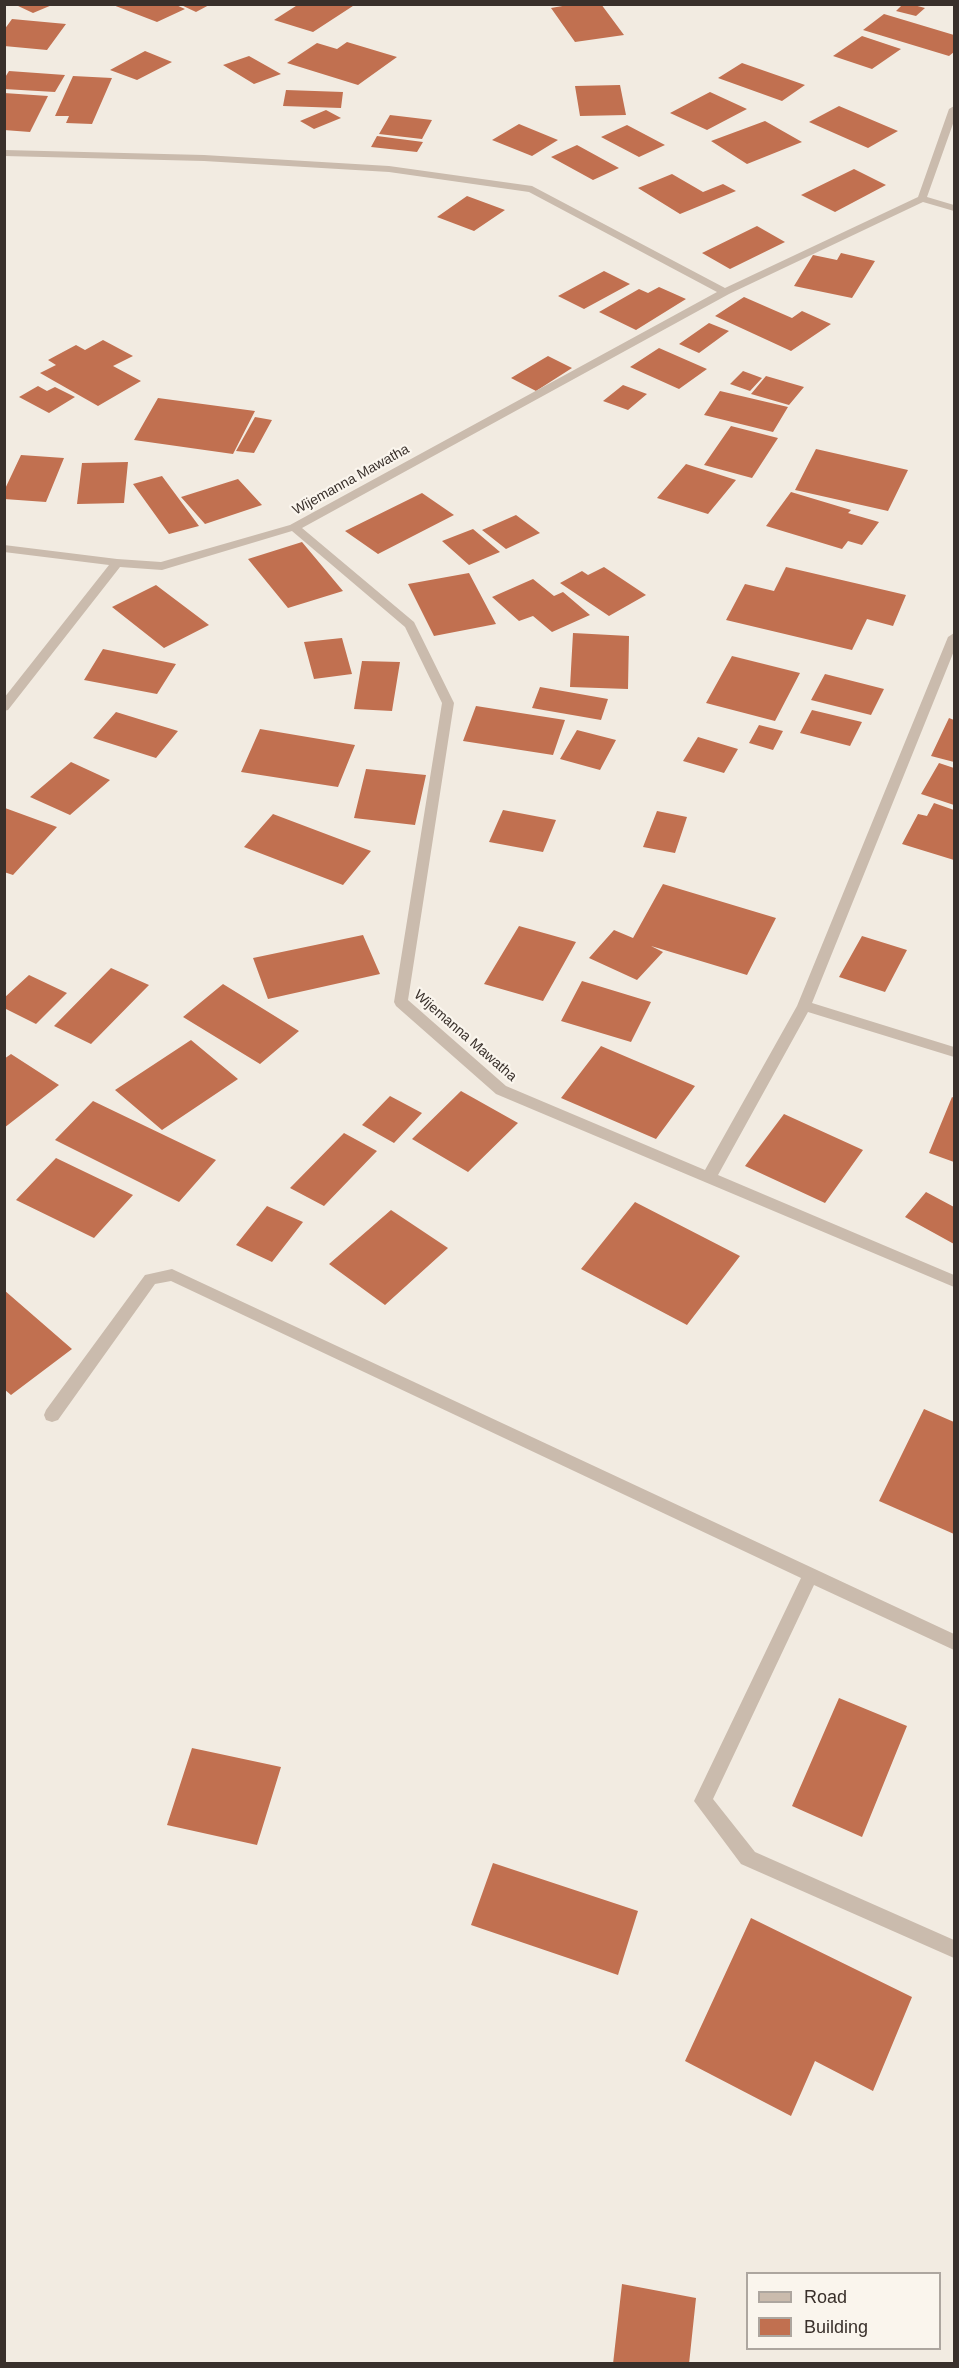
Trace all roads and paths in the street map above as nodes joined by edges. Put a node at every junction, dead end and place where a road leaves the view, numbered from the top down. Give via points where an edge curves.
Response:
1 (954, 109) edge
2 (4, 153) edge
3 (922, 199) junction
4 (954, 208) edge
5 (725, 292) junction
6 (294, 528) junction
7 (4, 548) edge
8 (117, 563) junction
9 (954, 637) edge
10 (4, 706) edge
11 (804, 1006) junction
12 (954, 1052) edge
13 (708, 1177) junction
14 (954, 1281) edge
15 (52, 1415) dead end
16 (811, 1574) junction
17 (954, 1642) edge
18 (954, 1949) edge

1 - 3 street
2 - 5 street via 204,158 389,170 532,189
3 - 4 street
3 - 5 street, Wijemanna Mawatha
5 - 6 street, Wijemanna Mawatha
6 - 8 street via 162,566
6 - 13 street, Wijemanna Mawatha via 410,625 448,703 401,1002 501,1090
7 - 8 street
8 - 10 street
9 - 11 street
11 - 12 street
11 - 13 street
13 - 14 street, Wijemanna Mawatha
15 - 16 street via 150,1279 171,1275
16 - 17 street
16 - 18 street via 703,1801 748,1858

